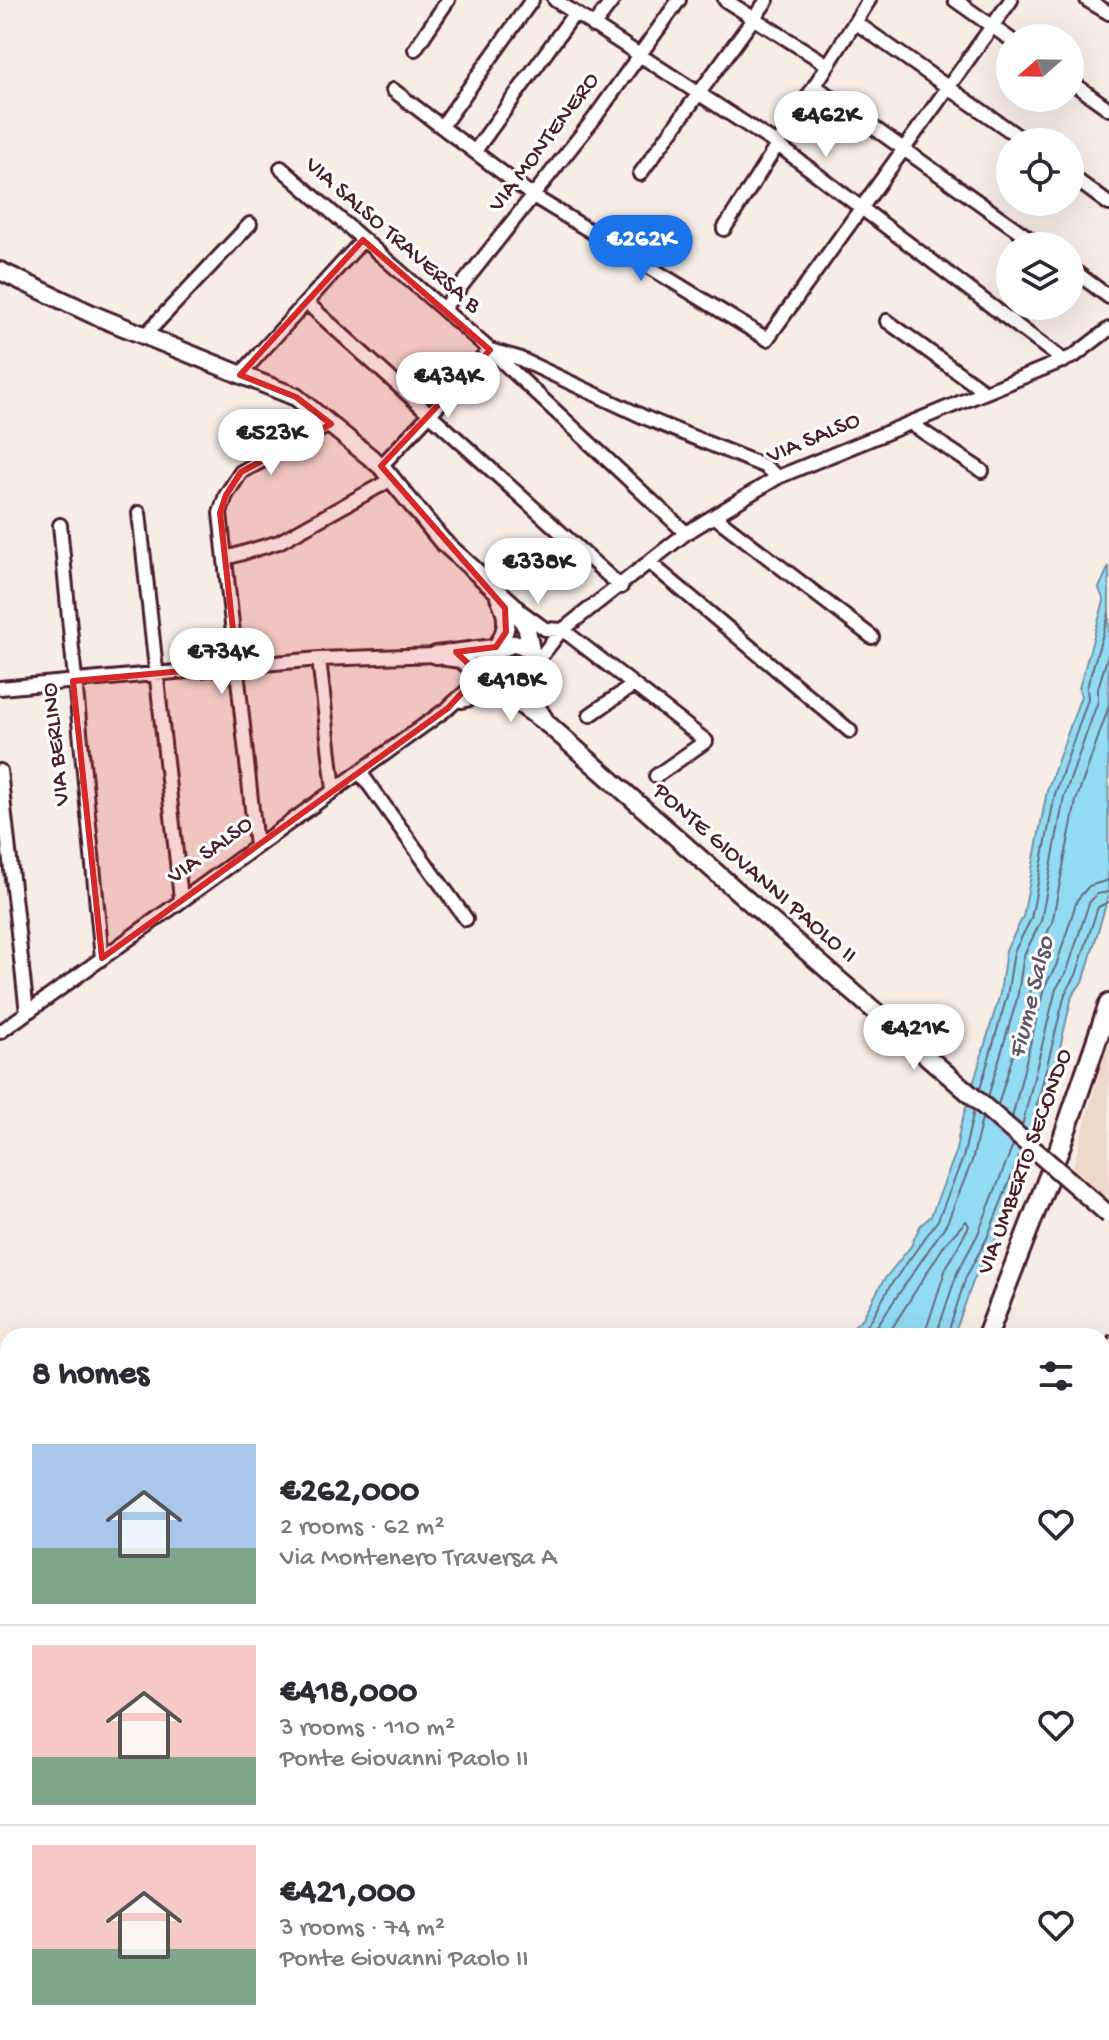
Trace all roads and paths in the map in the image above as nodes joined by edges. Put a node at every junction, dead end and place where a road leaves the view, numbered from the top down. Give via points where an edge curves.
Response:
1 (448, 0) edge
2 (532, 0) edge
3 (555, 0) edge
4 (613, 0) edge
5 (679, 0) edge
6 (725, 0) edge
7 (767, 0) edge
8 (869, 0) edge
9 (955, 0) edge
10 (1011, 0) edge
11 (1087, 0) edge
12 (1109, 13) edge
13 (574, 14) junction
14 (754, 19) junction
15 (855, 22) junction
16 (593, 26) junction
17 (992, 26) junction
18 (996, 29) edge
19 (415, 49) dead end
20 (637, 56) junction
21 (828, 65) junction
22 (949, 85) junction
23 (815, 86) junction
24 (393, 90) dead end
25 (1084, 91) edge
26 (701, 94) junction
27 (1109, 109) edge
28 (442, 126) junction
29 (1007, 128) edge
30 (778, 145) junction
31 (906, 147) junction
32 (475, 151) junction
33 (281, 168) dead end
34 (640, 174) dead end
35 (1084, 185) edge
36 (533, 196) junction
37 (1109, 204) edge
38 (863, 209) junction
39 (250, 224) dead end
40 (724, 229) dead end
41 (1021, 232) edge
42 (363, 240) junction
43 (0, 271) edge
44 (1084, 278) edge
45 (1109, 297) edge
46 (307, 303) junction
47 (443, 309) junction
48 (887, 321) dead end
49 (1109, 329) edge
50 (144, 336) junction
51 (490, 350) junction
52 (1064, 361) junction
53 (240, 375) junction
54 (985, 392) junction
55 (430, 412) junction
56 (910, 423) junction
57 (331, 424) junction
58 (982, 471) dead end
59 (386, 473) junction
60 (778, 477) junction
61 (139, 513) dead end
62 (714, 516) junction
63 (60, 525) dead end
64 (686, 533) junction
65 (226, 558) junction
66 (650, 563) junction
67 (621, 587) junction
68 (494, 589) junction
69 (515, 607) junction
70 (562, 631) junction
71 (872, 637) dead end
72 (436, 655) junction
73 (319, 659) junction
74 (507, 665) junction
75 (237, 666) junction
76 (155, 674) junction
77 (73, 681) junction
78 (632, 686) junction
79 (0, 688) edge
80 (448, 708) junction
81 (590, 715) dead end
82 (550, 726) junction
83 (850, 731) dead end
84 (0, 771) edge
85 (360, 772) junction
86 (656, 776) dead end
87 (334, 790) junction
88 (256, 846) junction
89 (181, 899) junction
90 (466, 919) dead end
91 (102, 958) junction
92 (1109, 1004) edge
93 (27, 1013) junction
94 (0, 1032) edge
95 (1109, 1215) edge
96 (990, 1328) edge

1 - 19 street
2 - 28 street
3 - 13 street
4 - 16 street
5 - 20 street, VIA MONTENERO
6 - 14 street
7 - 14 street
8 - 15 street
9 - 17 street
10 - 17 street
11 - 12 street
13 - 16 street
13 - 32 street
14 - 21 street
14 - 26 street
15 - 21 street
15 - 22 street
16 - 20 street
17 - 18 street
17 - 22 street
20 - 26 street
20 - 36 street, VIA MONTENERO
21 - 23 street
22 - 29 street
22 - 31 street
23 - 30 street
23 - 31 street
24 - 28 street
25 - 27 street
26 - 30 street
26 - 34 street
28 - 32 street
30 - 38 street
30 - 40 street
31 - 38 street
31 - 41 street
32 - 36 street
33 - 42 street, VIA SALSO TRAVERSA B
35 - 37 street
36 - 38 street via 767,339
36 - 47 street, VIA MONTENERO
38 - 52 street
39 - 50 street
42 - 46 street
42 - 47 street, VIA SALSO TRAVERSA B
43 - 50 street
44 - 45 street
46 - 53 street
46 - 55 street
47 - 51 street, VIA SALSO TRAVERSA B
48 - 54 street
49 - 52 street, VIA SALSO
50 - 53 street
51 - 55 street
51 - 60 street via 764,466
51 - 64 street, VIA SALSO TRAVERSA B
52 - 54 street, VIA SALSO
53 - 57 street via 296,397
54 - 56 street, VIA SALSO
55 - 59 street
55 - 67 street
56 - 58 street
56 - 60 street, VIA SALSO
57 - 59 street
57 - 65 street via 241,472 220,513
59 - 65 street via 279,542
59 - 68 street via 442,541
60 - 62 street, VIA SALSO
61 - 76 street
62 - 64 street, VIA SALSO
62 - 71 street
63 - 77 street, VIA BERLINO
64 - 66 street, VIA SALSO
65 - 75 street
66 - 67 street, VIA SALSO
66 - 83 street
67 - 70 street, VIA SALSO
68 - 69 street
68 - 74 street via 508,621
69 - 70 street via 545,629
69 - 74 street
70 - 74 street
70 - 74 street
70 - 78 street
72 - 73 street
72 - 74 street
72 - 74 street, PONTE GIOVANNI PAOLO II
73 - 75 street
73 - 87 street
74 - 80 street
74 - 80 street via 474,696
74 - 82 street, PONTE GIOVANNI PAOLO II
74 - 82 street
75 - 76 street
75 - 88 street
76 - 77 street
76 - 89 street
77 - 79 street
77 - 91 street, VIA BERLINO
78 - 81 street
78 - 86 street via 706,741
80 - 85 street, VIA SALSO
82 - 95 street, PONTE GIOVANNI PAOLO II, bridge
84 - 93 street
85 - 87 street, VIA SALSO
85 - 90 street
87 - 88 street, VIA SALSO
88 - 89 street, VIA SALSO
89 - 91 street, VIA SALSO
91 - 93 street, VIA SALSO
92 - 96 main road, VIA UMBERTO SECONDO
93 - 94 street, VIA SALSO

